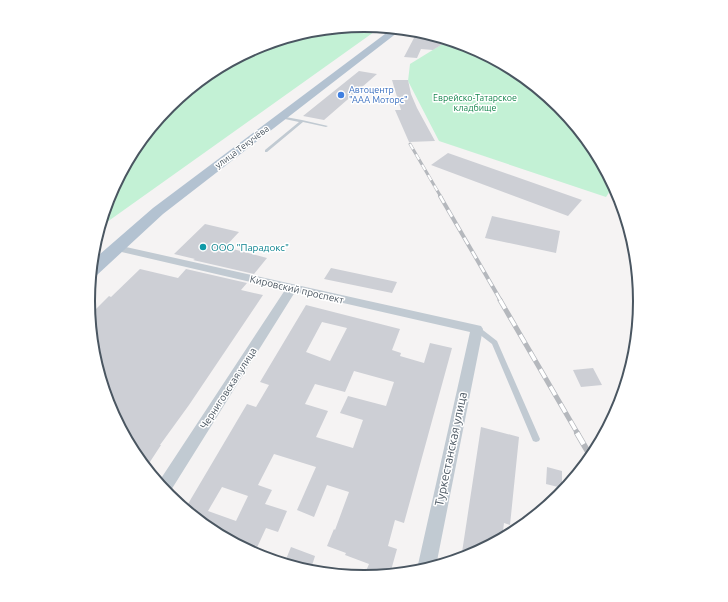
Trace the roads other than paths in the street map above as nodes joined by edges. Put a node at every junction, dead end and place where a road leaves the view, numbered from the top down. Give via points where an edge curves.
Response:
1 (391, 34) edge
2 (281, 117) junction
3 (302, 121) junction
4 (326, 126) dead end
5 (266, 151) dead end
6 (117, 248) junction
7 (97, 266) edge
8 (292, 288) junction
9 (477, 329) junction
10 (536, 439) dead end
11 (167, 483) edge
12 (427, 562) edge

1 - 2 main road, улица Текучёва
2 - 3 lane
2 - 6 main road, улица Текучёва via 158,211
3 - 4 lane
3 - 5 lane
6 - 7 main road, улица Текучёва
6 - 8 street, Кировский проспект
8 - 9 street, Кировский проспект
8 - 11 street, Черниговская улица
9 - 10 lane via 495,343
9 - 12 street, Туркестанская улица

